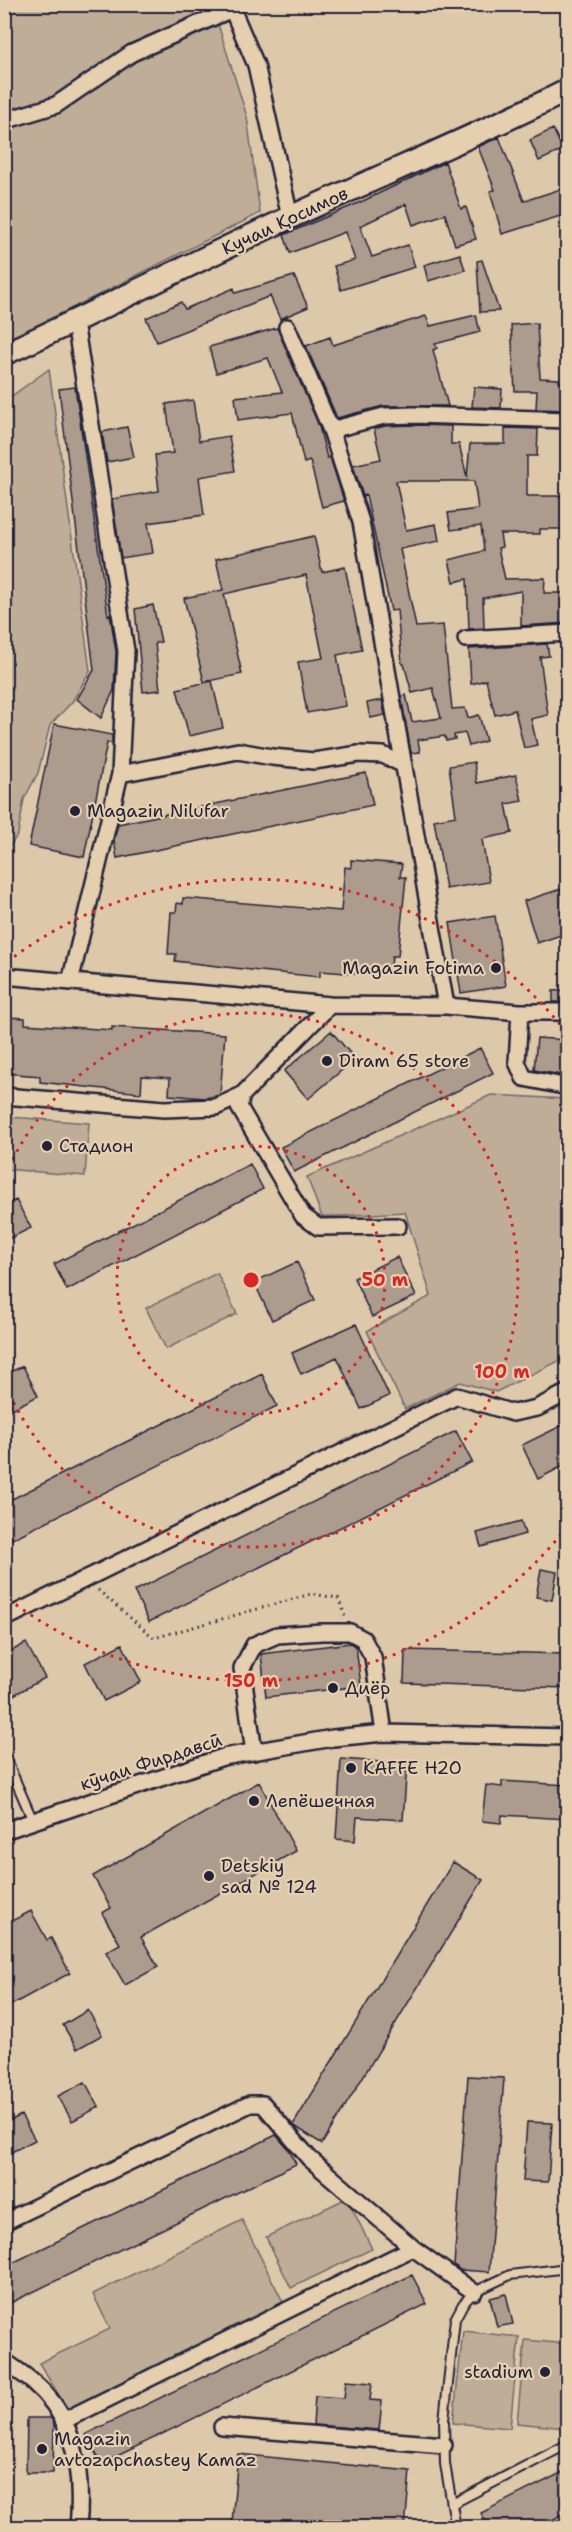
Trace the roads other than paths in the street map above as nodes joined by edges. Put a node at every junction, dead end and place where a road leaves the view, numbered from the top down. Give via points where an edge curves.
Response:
1 (231, 7) edge
2 (567, 90) edge
3 (4, 121) edge
4 (290, 217) junction
5 (75, 322) junction
6 (287, 327) dead end
7 (4, 354) edge
8 (567, 420) edge
9 (331, 430) junction
10 (567, 633) edge
11 (466, 639) dead end
12 (404, 765) junction
13 (120, 774) junction
14 (4, 976) edge
15 (70, 982) junction
16 (330, 1005) junction
17 (446, 1006) junction
18 (520, 1011) junction
19 (567, 1012) edge
20 (567, 1087) edge
21 (242, 1095) junction
22 (4, 1096) edge
23 (398, 1226) dead end
24 (567, 1392) edge
25 (4, 1619) edge
26 (384, 1733) junction
27 (567, 1737) edge
28 (254, 1752) junction
29 (4, 1754) edge
30 (33, 1821) junction
31 (4, 1831) edge
32 (4, 2222) edge
33 (413, 2248) junction
34 (567, 2268) edge
35 (474, 2292) junction
36 (4, 2361) edge
37 (65, 2420) junction
38 (222, 2427) dead end
39 (567, 2444) edge
40 (444, 2445) junction
41 (452, 2504) junction
42 (78, 2528) edge
43 (456, 2528) edge

1 - 3 street via 132,53 56,105
1 - 4 street via 256,65
2 - 4 street, Кучаи Қосимов
4 - 5 street, Кучаи Қосимов
5 - 7 street, Кучаи Қосимов
5 - 13 street via 126,651
6 - 9 street
8 - 9 street via 384,416
9 - 12 street via 361,522
10 - 11 street
12 - 13 street via 383,755 359,754 314,761 238,751
12 - 17 street
13 - 15 street
14 - 15 street
15 - 16 street
16 - 17 street
16 - 21 street
17 - 18 street
18 - 19 street
18 - 20 street via 517,1062 524,1078
21 - 22 street via 216,1107 164,1109
21 - 23 street via 239,1107 303,1216 318,1227
24 - 25 street via 537,1407 513,1413 457,1396
26 - 27 street, кӯчаи Фирдавсӣ
26 - 28 street, кӯчаи Фирдавсӣ
26 - 28 street via 373,1657 363,1639 350,1632 277,1635 254,1645 242,1668
28 - 30 street, кӯчаи Фирдавсӣ via 223,1757
29 - 30 lane
30 - 31 street, кӯчаи Фирдавсӣ
32 - 33 street via 250,2104 263,2104 309,2158
33 - 35 street
33 - 37 street
34 - 35 lane via 510,2275
35 - 40 lane via 454,2319
36 - 37 street via 36,2384
37 - 42 street via 73,2439 78,2472
38 - 40 street
39 - 41 lane
40 - 41 lane
41 - 43 lane

